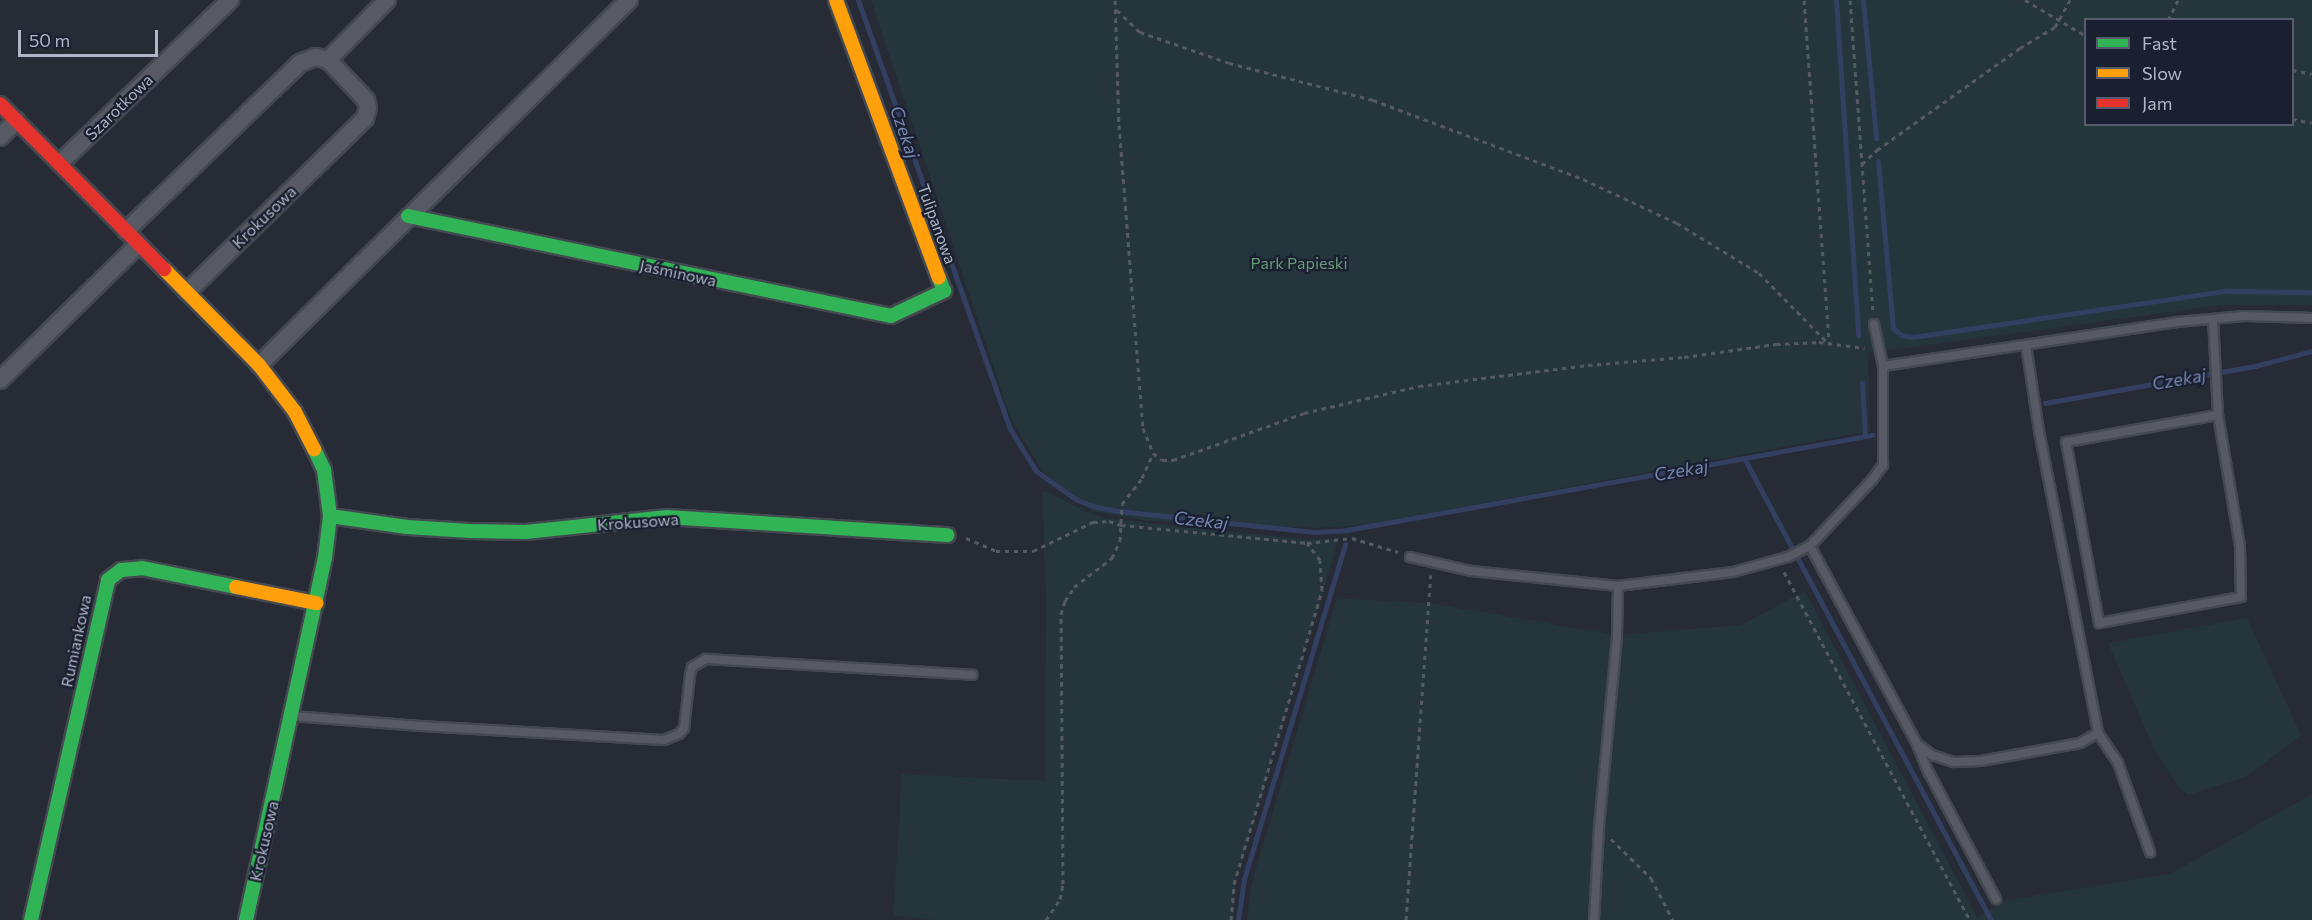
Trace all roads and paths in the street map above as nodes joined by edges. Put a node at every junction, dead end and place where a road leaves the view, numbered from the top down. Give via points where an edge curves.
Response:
1 (230, 0) edge
2 (387, 0) edge
3 (629, 0) edge
4 (836, 0) edge
5 (1115, 0) edge
6 (1804, 0) edge
7 (1850, 0) edge
8 (2025, 0) edge
9 (2070, 0) edge
10 (2178, 0) edge
11 (1117, 10) junction
12 (2169, 18) edge
13 (2059, 21) junction
14 (2084, 35) edge
15 (328, 60) junction
16 (2294, 70) edge
17 (2312, 74) edge
18 (0, 104) edge
19 (2294, 119) edge
20 (16, 121) junction
21 (2312, 123) edge
22 (0, 137) edge
23 (60, 164) junction
24 (1862, 165) junction
25 (408, 216) junction
26 (126, 231) junction
27 (139, 244) junction
28 (944, 291) joint
29 (187, 292) junction
30 (2312, 318) edge
31 (2213, 319) junction
32 (1874, 324) joint
33 (1829, 344) junction
34 (2026, 345) junction
35 (1879, 346) junction
36 (259, 366) junction
37 (1883, 366) junction
38 (0, 380) edge
39 (2218, 416) junction
40 (1153, 453) junction
41 (330, 516) junction
42 (1121, 523) junction
43 (947, 535) joint
44 (1308, 543) junction
45 (1806, 547) junction
46 (1410, 556) joint
47 (1777, 560) junction
48 (1432, 562) junction
49 (1618, 586) junction
50 (316, 603) junction
51 (973, 675) dead end
52 (291, 716) junction
53 (2098, 733) junction
54 (1917, 744) junction
55 (1599, 827) junction
56 (2150, 852) dead end
57 (1996, 899) dead end
58 (31, 920) edge
59 (246, 920) edge
60 (1046, 920) edge
61 (1231, 920) edge
62 (1406, 920) edge
63 (1594, 920) edge
64 (1673, 920) edge
65 (1970, 920) edge

1 - 23 street, Szarotkowa
2 - 15 street
3 - 25 street
4 - 28 street, Tulipanowa
5 - 11 path
6 - 33 path
7 - 24 path
8 - 13 path
9 - 13 path
10 - 12 path
11 - 33 path via 1140,32 1229,63 1373,100 1582,179 1646,208 1760,273
11 - 40 path via 1118,118 1143,428
13 - 14 path
13 - 24 path via 1876,150
15 - 26 street via 316,57 300,63
15 - 29 street, Krokusowa via 366,100 365,118
16 - 17 path
18 - 20 street, Krokusowa
19 - 21 path
20 - 22 street
20 - 23 street, Krokusowa
23 - 26 street, Krokusowa
24 - 32 path
25 - 28 street, Jaśminowa via 891,316
25 - 36 street
26 - 27 street, Krokusowa
27 - 29 street, Krokusowa
27 - 38 street
29 - 36 street, Krokusowa
30 - 31 lane
31 - 34 lane
31 - 39 lane
32 - 35 lane
33 - 35 path via 1856,349
33 - 40 path via 1776,344 1419,386 1304,413 1173,460
34 - 37 lane
34 - 53 lane
35 - 37 lane
36 - 41 street, Krokusowa via 295,412 315,448 324,470
37 - 45 lane via 1882,465
39 - 39 lane via 2240,546 2241,597 2099,623 2066,442
40 - 42 path via 1142,478 1122,504
41 - 43 street, Krokusowa via 470,531 535,532 667,517
41 - 50 street, Krokusowa
42 - 43 path via 1093,522 1033,550 1011,553
42 - 44 path
42 - 60 path via 1120,541 1112,558 1074,587 1062,614 1063,884 1060,899
44 - 46 path via 1352,538
44 - 61 path via 1320,560 1322,590 1234,884
45 - 47 lane
45 - 54 lane
46 - 48 lane
47 - 49 lane via 1733,572
47 - 65 path
48 - 49 lane via 1471,571
48 - 62 path
49 - 55 lane
50 - 52 street, Krokusowa
50 - 58 street, Rumiankowa via 142,568 121,570 108,580
51 - 52 lane via 706,659 698,662 690,675 684,728 664,740
52 - 59 street, Krokusowa
53 - 54 lane via 2080,743 1980,761 1954,762 1932,755
53 - 56 lane via 2118,763
54 - 57 lane
55 - 63 lane
55 - 64 path via 1651,878

